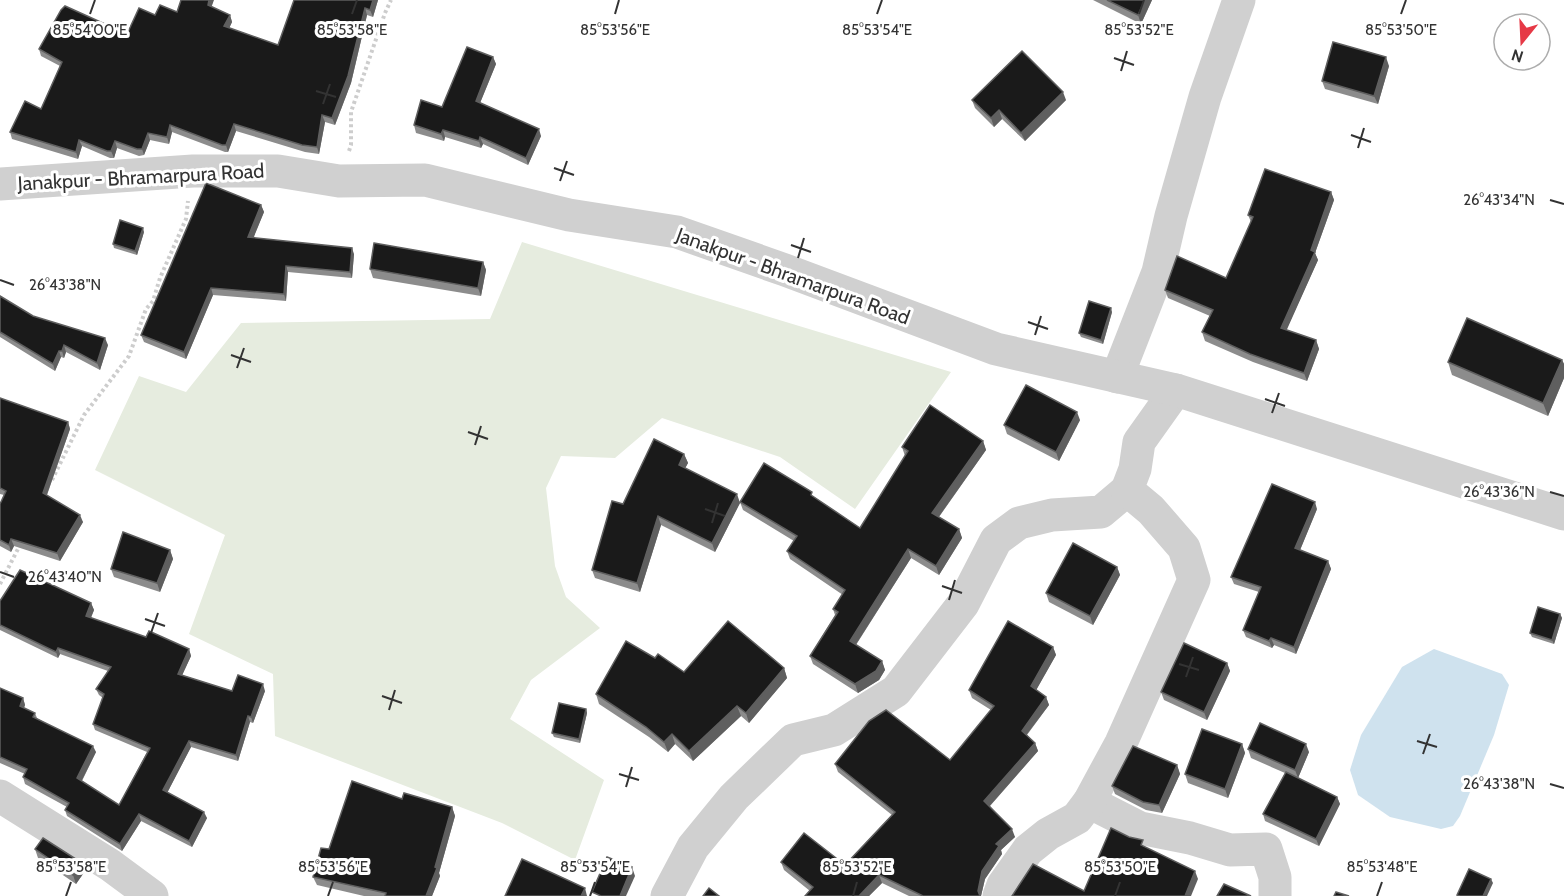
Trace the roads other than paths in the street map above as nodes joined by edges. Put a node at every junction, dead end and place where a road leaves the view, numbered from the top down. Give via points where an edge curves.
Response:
1 (1239, 0) edge
2 (0, 184) edge
3 (1118, 377) junction
4 (1176, 390) junction
5 (1127, 490) junction
6 (1564, 514) edge
7 (0, 796) edge
8 (1089, 802) junction
9 (152, 896) edge
10 (666, 896) edge
11 (999, 896) edge
12 (1275, 896) edge

1 - 3 street via 1205,97 1158,272
2 - 3 street, Janakpur - Bhramarpura Road via 193,171 278,171 339,181 425,180 569,215 677,232 996,349
3 - 4 street, Janakpur - Bhramarpura Road
4 - 5 street via 1140,442
4 - 6 street, Janakpur - Bhramarpura Road
5 - 8 street via 1151,510 1184,548 1194,580 1121,743
5 - 10 street via 1101,512 1052,515 1018,523 996,540 963,604 896,691 834,729 793,740 720,813 693,847
7 - 9 street
8 - 11 street via 1077,818 1028,850
8 - 12 street via 1140,828 1230,850 1266,849 1275,877

